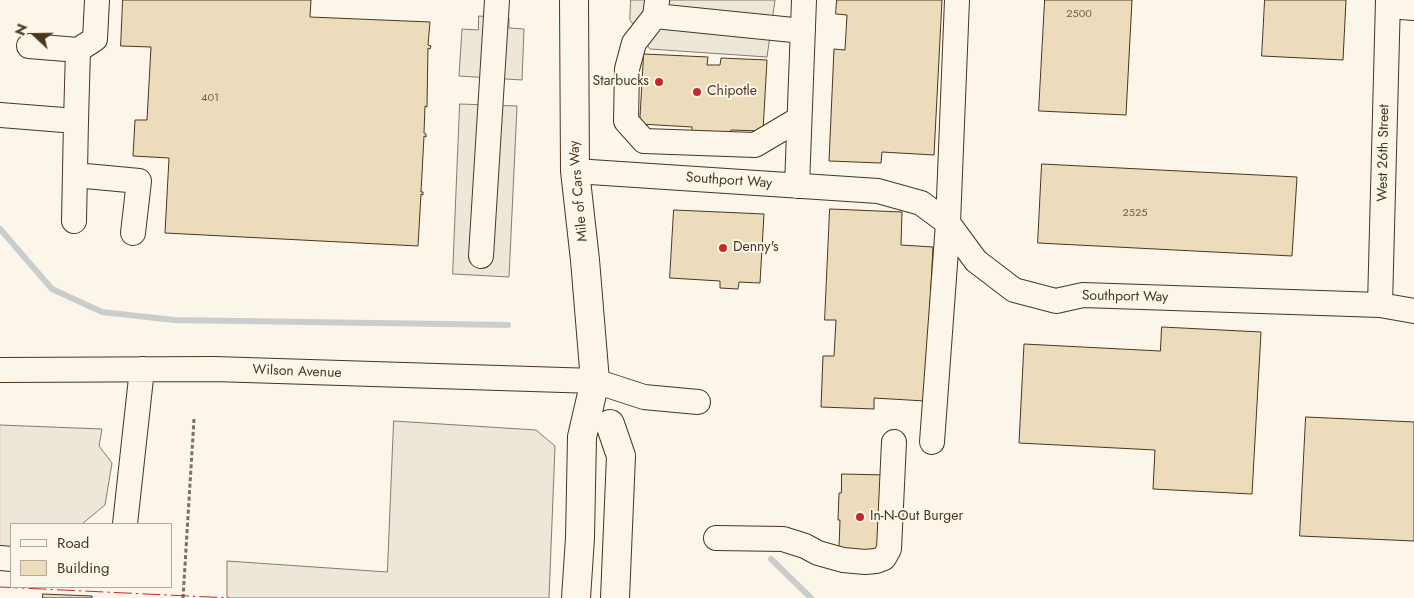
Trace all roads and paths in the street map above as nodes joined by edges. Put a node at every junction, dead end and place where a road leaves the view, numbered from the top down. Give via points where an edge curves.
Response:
1 (97, 0) edge
2 (497, 0) edge
3 (574, 0) edge
4 (804, 0) edge
5 (958, 0) edge
6 (1388, 3) edge
7 (656, 8) edge
8 (1414, 8) edge
9 (803, 31) junction
10 (29, 46) dead end
11 (78, 50) junction
12 (0, 115) edge
13 (799, 119) junction
14 (76, 121) junction
15 (575, 171) junction
16 (76, 174) junction
17 (797, 186) junction
18 (74, 221) dead end
19 (948, 223) junction
20 (133, 233) dead end
21 (481, 256) dead end
22 (1380, 305) junction
23 (1414, 311) edge
24 (142, 369) junction
25 (0, 370) edge
26 (595, 381) junction
27 (698, 402) dead end
28 (194, 419) dead end
29 (610, 424) joint
30 (894, 442) dead end
31 (932, 442) dead end
32 (125, 523) edge
33 (716, 538) dead end
34 (183, 598) edge
35 (576, 598) edge
36 (615, 598) edge

1 - 11 street via 95,39
2 - 21 street
3 - 15 main road, Mile of Cars Way
4 - 9 street
5 - 19 street
6 - 8 street
6 - 22 street, West 26th Street
7 - 9 street
7 - 13 street via 634,43 627,69 626,121 644,141 755,145
9 - 13 street
10 - 11 street
11 - 14 street
12 - 14 street
13 - 17 street
14 - 16 street
15 - 17 street, Southport Way
15 - 26 main road, Mile of Cars Way
16 - 18 street
16 - 20 street via 139,181
17 - 19 street, Southport Way via 878,191 921,203
19 - 22 street, Southport Way via 976,261 1014,290 1056,301 1084,295
19 - 31 street
22 - 23 street, Southport Way
24 - 25 street, Wilson Avenue
24 - 26 street, Wilson Avenue
24 - 32 street
26 - 27 street, Wilson Avenue via 644,398
26 - 29 street, Mile of Cars Way
26 - 35 main road, Mile of Cars Way via 582,437
28 - 34 path
29 - 36 main road, Mile of Cars Way via 621,456
30 - 33 street via 889,549 884,558 876,562 843,560 784,539

